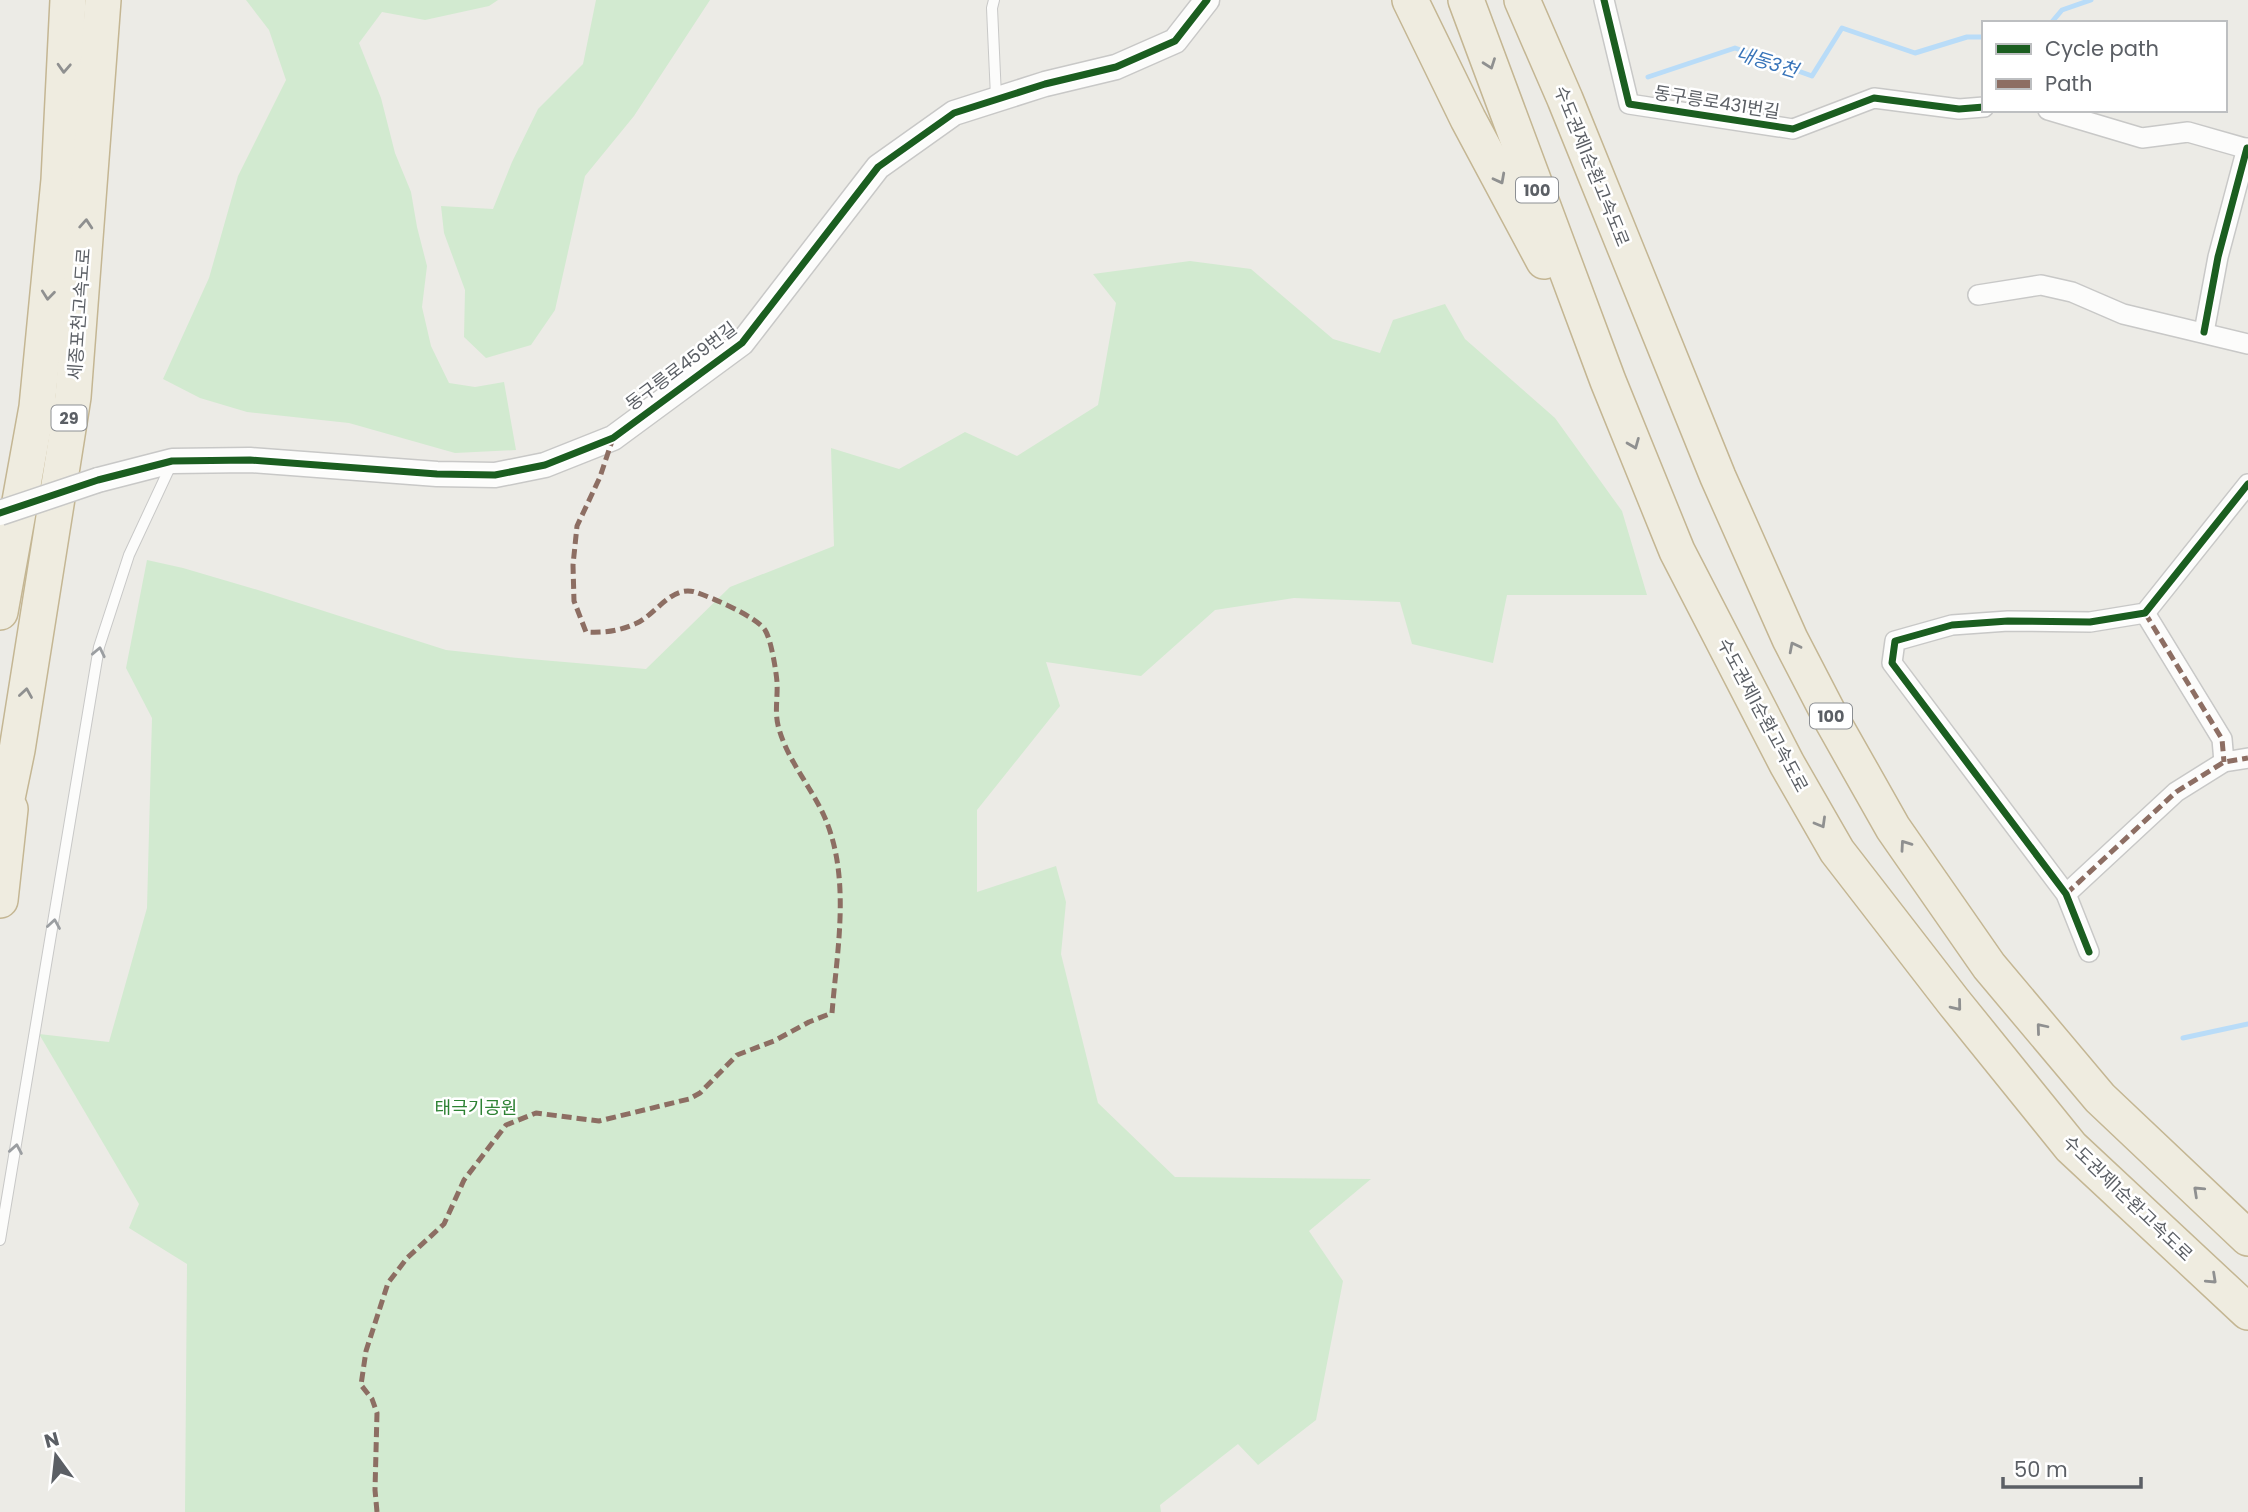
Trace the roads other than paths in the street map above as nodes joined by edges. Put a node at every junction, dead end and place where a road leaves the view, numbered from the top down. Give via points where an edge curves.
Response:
1 (68, 0) edge
2 (103, 0) edge
3 (994, 0) edge
4 (1208, 0) edge
5 (1410, 0) edge
6 (1466, 0) edge
7 (1522, 0) edge
8 (1536, 0) edge
9 (1604, 0) edge
10 (996, 99) junction
11 (1565, 99) junction
12 (1982, 107) edge
13 (2055, 112) edge
14 (2247, 148) edge
15 (1978, 295) dead end
16 (2204, 332) junction
17 (2248, 344) edge
18 (1608, 381) junction
19 (172, 461) junction
20 (2248, 484) edge
21 (0, 513) edge
22 (0, 612) edge
23 (2145, 613) junction
24 (17, 750) junction
25 (2248, 758) edge
26 (2224, 762) junction
27 (0, 832) edge
28 (2066, 894) junction
29 (0, 900) edge
30 (2089, 951) dead end
31 (2248, 1238) edge
32 (0, 1240) edge
33 (2248, 1312) edge

1 -> 22 highway, 세종포천고속도로 / 29 via 59,180 37,407
24 -> 2 highway, 세종포천고속도로 / 29 via 73,397
3 - 10 lane
4 - 10 street, 동구릉로459번길 via 1175,41 1116,67
5 -> 18 highway
6 -> 18 highway, 수도권제1순환고속도로 / 100
7 - 11 highway, 수도권제1순환고속도로 / 100
8 - 11 highway
9 - 12 street, 동구릉로431번길 via 1629,104 1793,129 1874,98 1959,110
10 - 19 street, 동구릉로459번길 via 954,113 878,167 742,343 613,438 545,465 495,475 250,460
31 -> 11 highway, 수도권제1순환고속도로 / 100 via 2100,1098 1989,966 1893,828 1779,614
13 - 14 street via 2142,138 2188,132
14 - 16 street
15 - 16 street via 2041,285 2072,292 2123,314
16 - 17 street
18 -> 33 highway, 수도권제1순환고속도로 / 100 via 1677,551 1837,851 2071,1147
19 - 21 street, 동구릉로459번길, bridge
32 -> 19 lane via 99,647 129,555
20 - 23 street
23 - 26 street via 2222,739
23 - 28 street via 2090,622 1952,625 1895,641 1892,663
24 - 27 highway, 세종포천고속도로 / 29
24 - 29 highway
25 - 26 street
26 - 28 street via 2176,792
28 - 30 street

